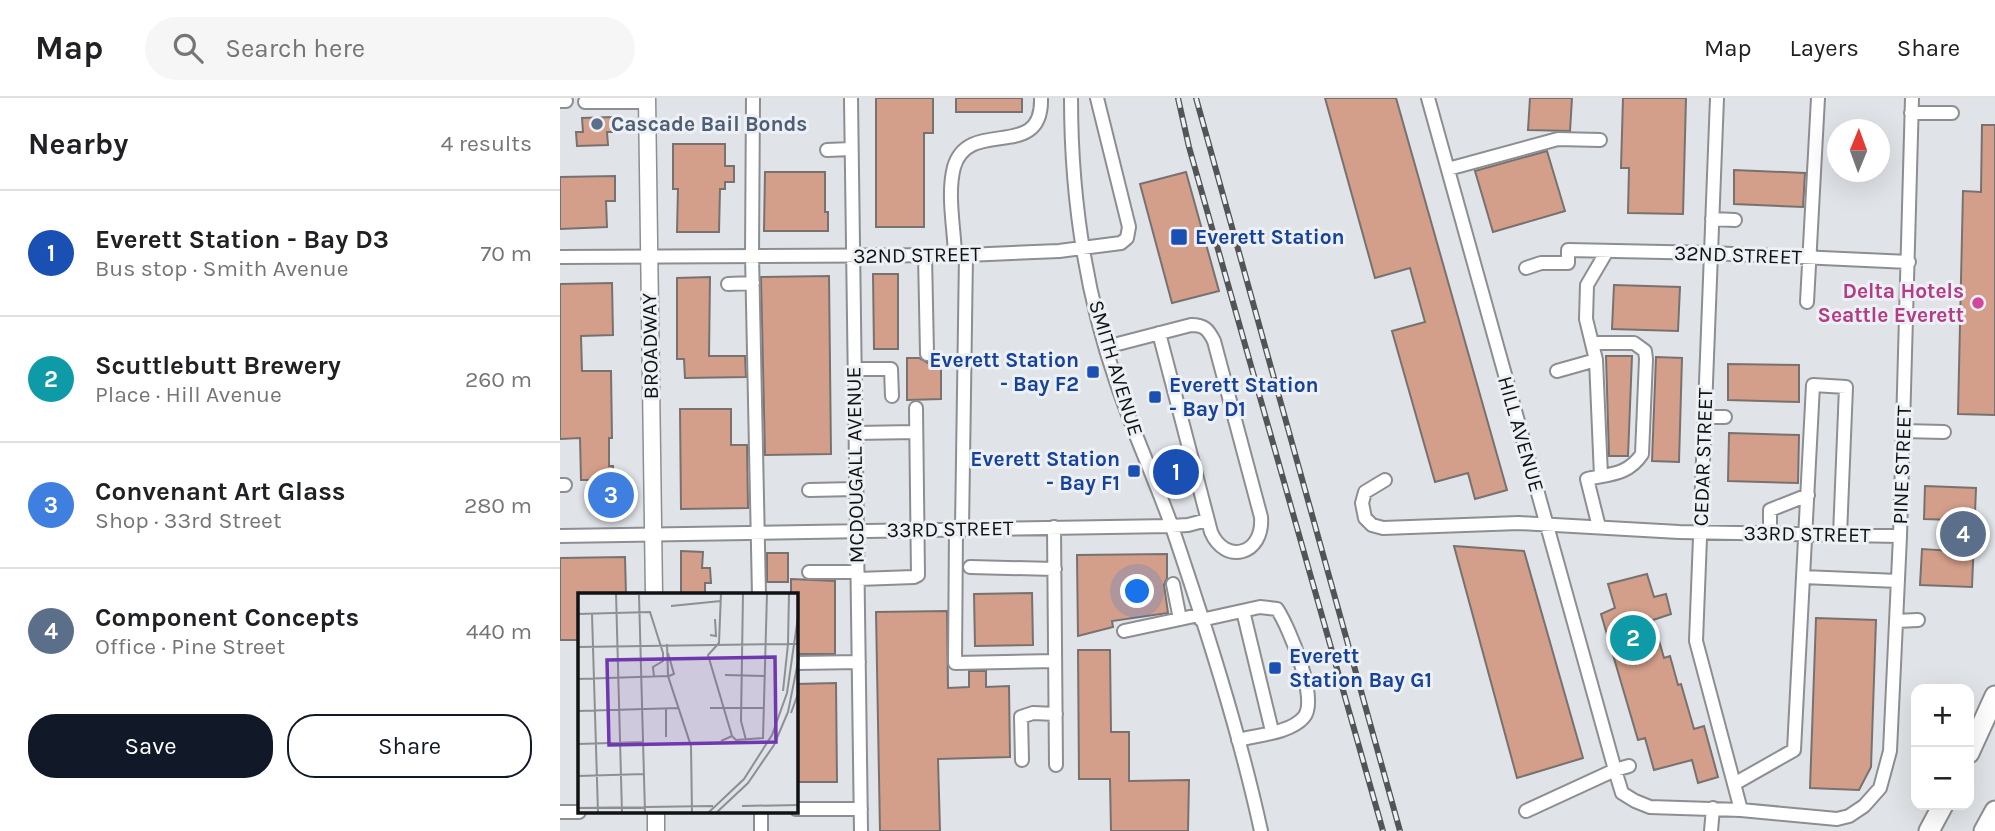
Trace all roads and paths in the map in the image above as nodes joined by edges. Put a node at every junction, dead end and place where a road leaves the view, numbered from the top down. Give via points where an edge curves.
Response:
1 (753, 98) edge
2 (851, 98) edge
3 (1041, 98) edge
4 (1071, 98) edge
5 (1097, 98) edge
6 (1428, 98) edge
7 (1717, 98) edge
8 (1818, 98) edge
9 (1912, 98) edge
10 (647, 100) edge
11 (585, 102) dead end
12 (1912, 113) junction
13 (1952, 113) dead end
14 (1600, 140) dead end
15 (851, 149) junction
16 (827, 150) dead end
17 (1448, 169) junction
18 (967, 204) dead end
19 (953, 205) junction
20 (1712, 219) junction
21 (1735, 220) dead end
22 (1082, 250) junction
23 (1606, 251) junction
24 (1711, 253) junction
25 (752, 255) junction
26 (851, 255) junction
27 (925, 255) junction
28 (960, 255) junction
29 (648, 256) junction
30 (560, 257) edge
31 (1809, 258) junction
32 (1909, 262) junction
33 (1526, 268) dead end
34 (753, 283) junction
35 (728, 284) dead end
36 (1807, 302) dead end
37 (1158, 333) junction
38 (1593, 343) junction
39 (1106, 347) junction
40 (928, 355) dead end
41 (1596, 360) junction
42 (854, 369) junction
43 (1557, 371) dead end
44 (892, 396) dead end
45 (916, 408) dead end
46 (1705, 416) junction
47 (1726, 417) dead end
48 (1903, 431) junction
49 (916, 432) junction
50 (1944, 432) dead end
51 (855, 433) junction
52 (1601, 476) junction
53 (1385, 480) dead end
54 (856, 489) junction
55 (808, 490) dead end
56 (1808, 495) junction
57 (1208, 520) junction
58 (1546, 524) junction
59 (1171, 526) junction
60 (1054, 527) junction
61 (1599, 527) junction
62 (959, 529) junction
63 (857, 530) junction
64 (918, 530) junction
65 (1700, 532) junction
66 (758, 534) junction
67 (1770, 534) junction
68 (653, 535) junction
69 (1806, 535) junction
70 (1840, 535) junction
71 (560, 536) edge
72 (1900, 536) junction
73 (970, 568) dead end
74 (1055, 569) junction
75 (809, 572) dead end
76 (858, 575) junction
77 (1803, 577) junction
78 (1898, 580) junction
79 (1173, 584) dead end
80 (654, 593) edge
81 (759, 593) edge
82 (1242, 611) junction
83 (1200, 617) junction
84 (1180, 619) junction
85 (1918, 620) dead end
86 (1896, 621) junction
87 (1124, 631) dead end
88 (1055, 661) junction
89 (859, 662) junction
90 (798, 663) edge
91 (1995, 696) edge
92 (1056, 714) junction
93 (1272, 731) junction
94 (1238, 740) junction
95 (1972, 747) edge
96 (1022, 760) dead end
97 (1056, 765) dead end
98 (1629, 766) dead end
99 (1615, 770) junction
100 (1734, 784) junction
101 (1713, 808) junction
102 (798, 809) edge
103 (861, 809) junction
104 (1741, 810) junction
105 (1940, 810) edge
106 (1526, 811) dead end
107 (1995, 811) edge
108 (560, 812) edge
109 (578, 812) edge
110 (1849, 816) joint
111 (861, 831) edge
112 (1262, 831) edge
113 (1711, 831) edge
114 (1929, 831) edge
115 (1984, 831) edge

1 - 25 street
2 - 15 street, MCDOUGALL AVENUE
3 - 19 street via 1033,129 987,139 962,153
4 - 22 street, SMITH AVENUE via 1073,177
5 - 22 street, 32ND STREET via 1129,227 1121,243
6 - 17 street, HILL AVENUE
7 - 20 street, CEDAR STREET
8 - 31 street via 1804,223
9 - 12 street, PINE STREET
10 - 11 street
10 - 29 main road, BROADWAY
12 - 13 street
12 - 32 street, PINE STREET
14 - 17 street via 1558,139
15 - 16 street
15 - 26 street, MCDOUGALL AVENUE
17 - 58 street, HILL AVENUE
18 - 19 street
19 - 28 street
20 - 21 street
20 - 24 street, CEDAR STREET
22 - 28 street, 32ND STREET
22 - 39 street, SMITH AVENUE
23 - 24 street, 32ND STREET
23 - 33 street, 32ND STREET via 1568,250 1567,263
23 - 38 street via 1587,285 1586,319
24 - 31 street, 32ND STREET
24 - 46 street, CEDAR STREET
25 - 26 street, 32ND STREET
25 - 29 street, 32ND STREET
25 - 34 street
26 - 27 street, 32ND STREET
26 - 42 street, MCDOUGALL AVENUE
27 - 28 street, 32ND STREET
27 - 40 street
28 - 62 street
29 - 30 street, 32ND STREET
29 - 68 main road, BROADWAY
31 - 32 street, 32ND STREET
31 - 36 street
32 - 48 street, PINE STREET
34 - 35 street
34 - 66 street via 751,390
37 - 39 street
37 - 57 street
37 - 57 street via 1191,325 1209,330 1262,531 1253,546 1233,551 1215,540
38 - 41 street
38 - 52 street via 1634,344 1645,351 1646,359 1642,454 1627,470
39 - 59 street, SMITH AVENUE
41 - 43 street
41 - 52 street
42 - 44 street via 891,369
42 - 51 street, MCDOUGALL AVENUE
45 - 49 street
46 - 47 street
46 - 65 street, CEDAR STREET
48 - 50 street
48 - 72 street, PINE STREET
49 - 51 street
49 - 64 street
51 - 54 street, MCDOUGALL AVENUE
52 - 61 street via 1587,479
53 - 58 street, 33RD STREET via 1365,492 1364,518 1372,525
54 - 55 street
54 - 63 street, MCDOUGALL AVENUE
56 - 67 street via 1770,510
56 - 69 street
56 - 70 street via 1813,385 1846,387
57 - 59 street, 33RD STREET
58 - 61 street, 33RD STREET
58 - 99 street, HILL AVENUE
59 - 60 street, 33RD STREET
59 - 83 street, SMITH AVENUE
60 - 62 street, 33RD STREET
60 - 74 street
61 - 65 street, 33RD STREET
62 - 64 street, 33RD STREET
62 - 88 street via 955,663
63 - 64 street, 33RD STREET
63 - 66 street, 33RD STREET
63 - 76 street, MCDOUGALL AVENUE
64 - 76 street via 919,569 914,577
65 - 67 street, 33RD STREET
65 - 100 street, CEDAR STREET via 1696,641
66 - 68 street, 33RD STREET
66 - 81 street via 754,563
67 - 69 street, 33RD STREET
68 - 71 street, 33RD STREET
68 - 80 main road, BROADWAY
69 - 70 street, 33RD STREET
69 - 77 street
70 - 72 street, 33RD STREET
72 - 78 street, PINE STREET
73 - 74 street
74 - 88 street
75 - 76 street
76 - 89 street, MCDOUGALL AVENUE
77 - 78 street
77 - 100 street via 1794,750
78 - 86 street, PINE STREET
79 - 84 street
82 - 83 street
82 - 93 street
82 - 93 street via 1278,609 1288,626 1310,699 1306,716
83 - 84 street
83 - 94 street, SMITH AVENUE
84 - 87 street
85 - 86 street
86 - 110 street, PINE STREET via 1886,769 1880,788
88 - 92 street
89 - 90 street
89 - 103 street, MCDOUGALL AVENUE
91 - 95 highway
92 - 96 street via 1021,717
92 - 97 street
93 - 94 street
94 - 112 street, SMITH AVENUE
98 - 99 street
99 - 101 street, HILL AVENUE via 1622,793 1650,807
99 - 106 street
100 - 104 street, CEDAR STREET
101 - 104 street, HILL AVENUE
101 - 113 street
102 - 103 street
103 - 111 street, MCDOUGALL AVENUE
104 - 110 street, HILL AVENUE via 1836,819
105 - 114 highway
107 - 115 highway
108 - 109 street

